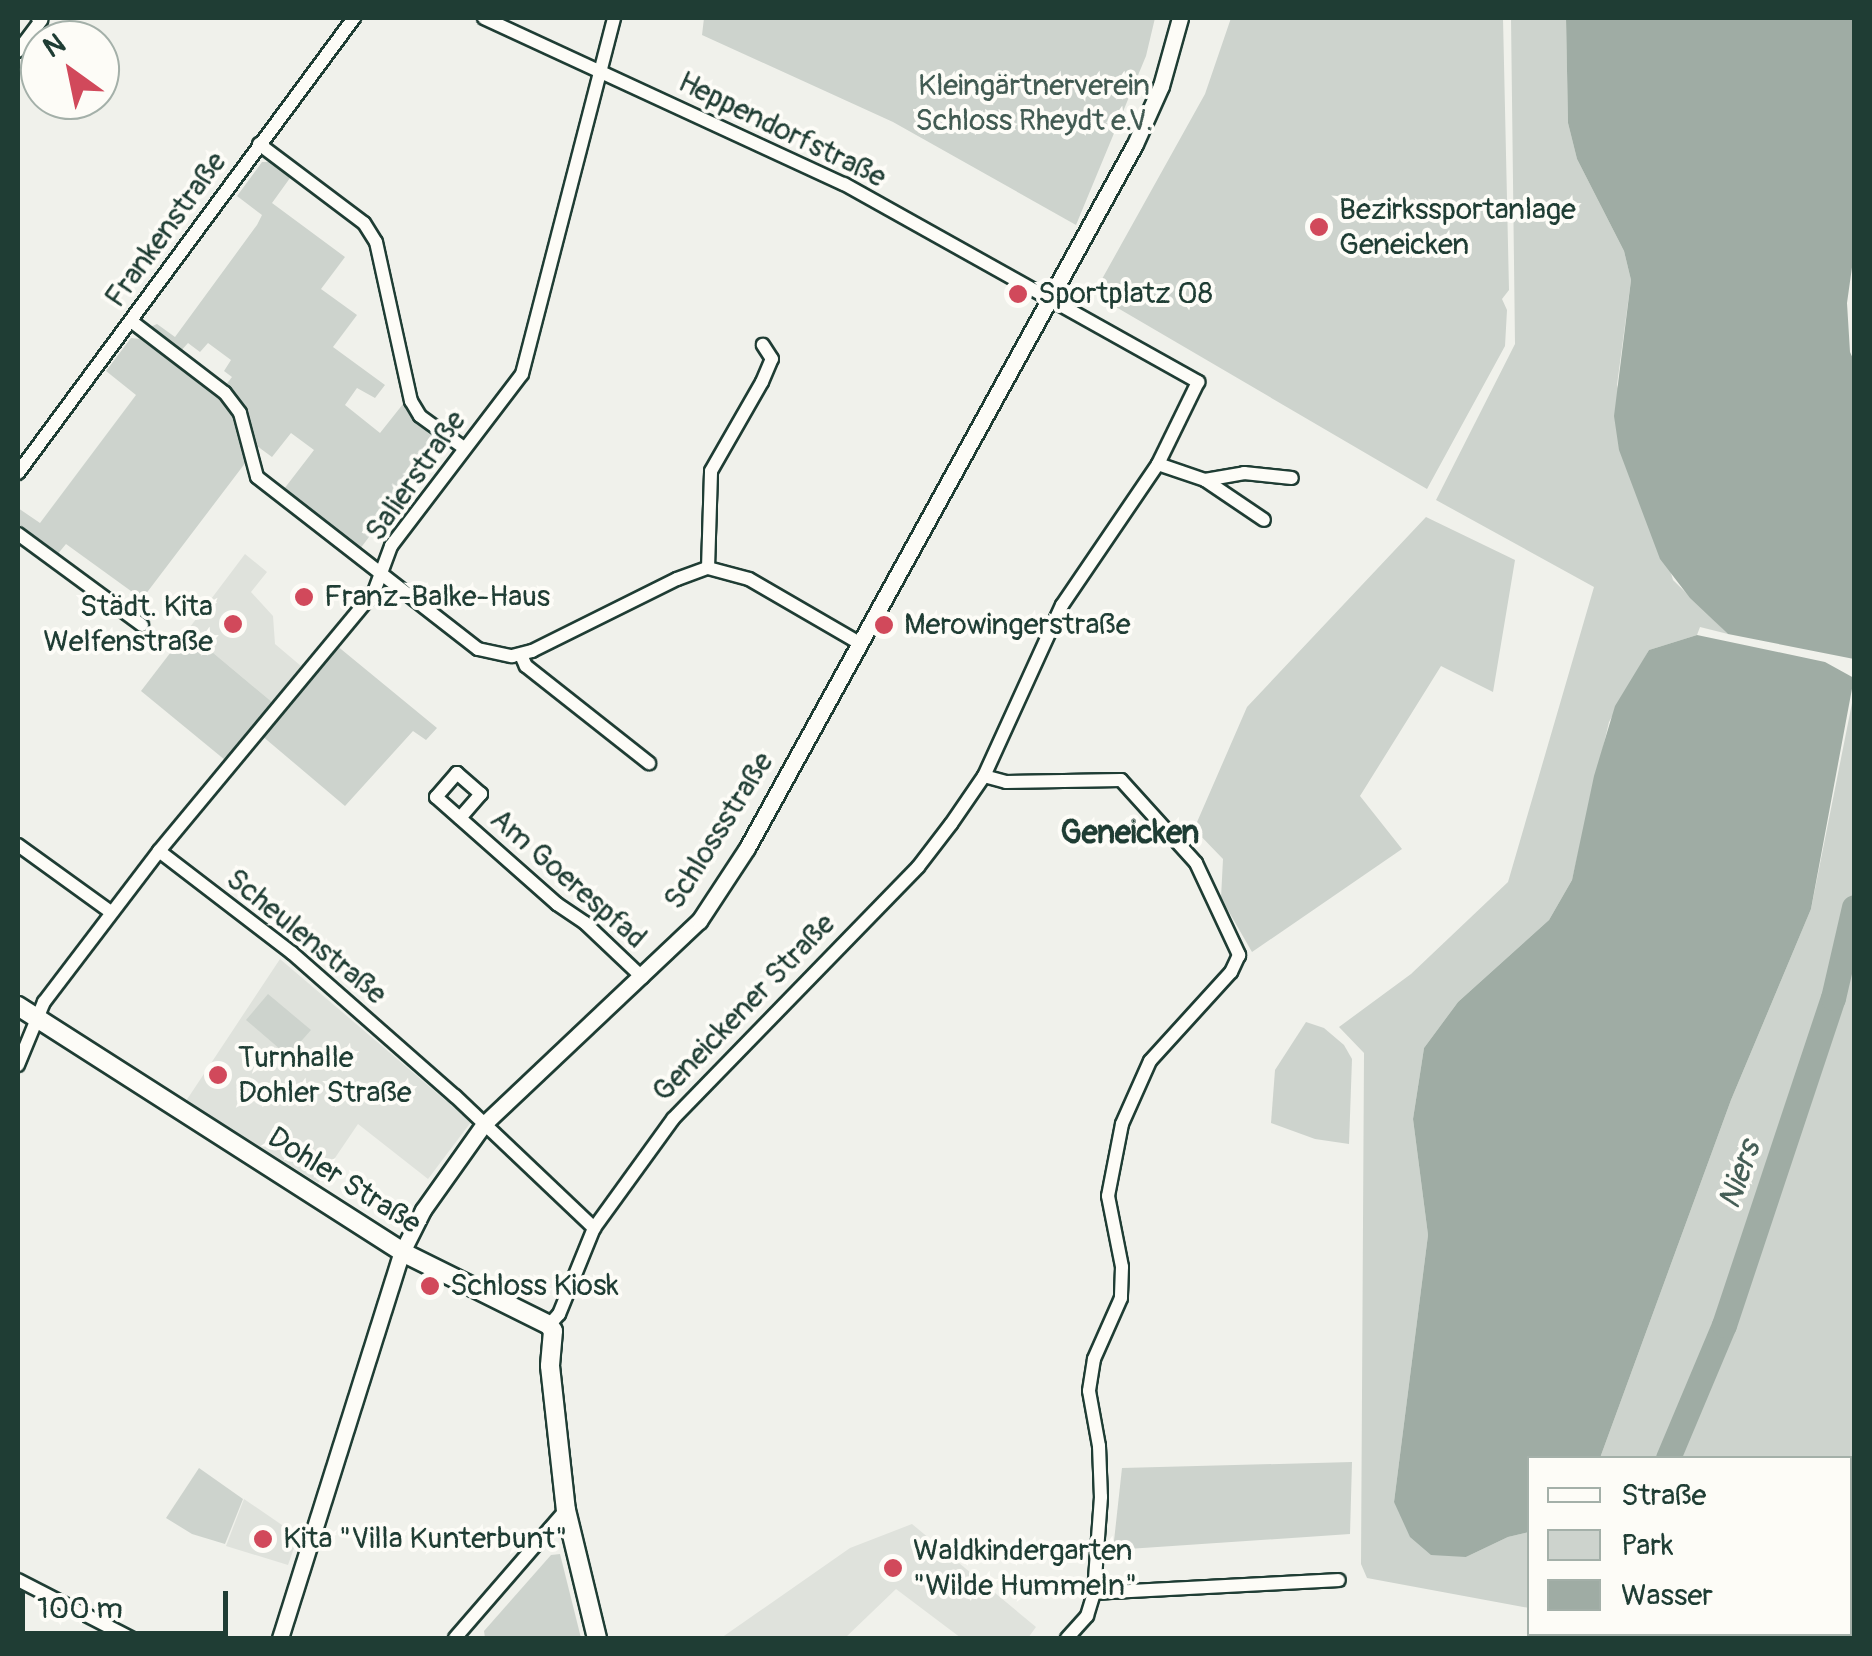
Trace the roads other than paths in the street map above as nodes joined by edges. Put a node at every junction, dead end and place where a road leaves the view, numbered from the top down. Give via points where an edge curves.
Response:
1 (38, 18) edge
2 (354, 18) edge
3 (484, 18) edge
4 (614, 18) edge
5 (1180, 18) edge
6 (18, 50) edge
7 (600, 72) junction
8 (260, 144) junction
9 (1052, 298) junction
10 (131, 321) junction
11 (763, 345) dead end
12 (464, 448) junction
13 (1158, 464) junction
14 (18, 472) edge
15 (1292, 478) dead end
16 (1206, 480) junction
17 (1264, 520) dead end
18 (18, 534) edge
19 (708, 568) junction
20 (381, 576) junction
21 (142, 624) dead end
22 (861, 644) junction
23 (521, 655) junction
24 (649, 764) dead end
25 (984, 776) junction
26 (460, 818) dead end
27 (18, 845) edge
28 (158, 852) junction
29 (111, 912) junction
30 (642, 977) junction
31 (18, 1006) edge
32 (34, 1017) junction
33 (18, 1065) edge
34 (484, 1124) junction
35 (594, 1228) junction
36 (402, 1252) junction
37 (549, 1324) junction
38 (566, 1510) junction
39 (18, 1580) edge
40 (1339, 1580) dead end
41 (1094, 1593) junction
42 (464, 1636) edge
43 (131, 1638) edge
44 (280, 1638) edge
45 (597, 1638) edge
46 (1067, 1638) edge

1 - 6 street
2 - 8 street, Frankenstraße
3 - 7 street, Heppendorfstraße
4 - 7 street, Salierstraße
5 - 9 street, Schlossstraße via 1135,144
7 - 9 street, Heppendorfstraße via 844,184
7 - 12 street, Salierstraße via 528,364
8 - 10 street, Frankenstraße
8 - 12 street via 364,223 376,242 410,401
9 - 13 street, Geneickener Straße via 1198,382
9 - 22 street, Schlossstraße
10 - 14 street, Frankenstraße
10 - 20 street via 225,393 240,413 258,477
11 - 19 street via 772,359 711,471
12 - 20 street, Salierstraße via 391,546
13 - 16 street
13 - 25 street, Geneickener Straße via 1062,605
15 - 16 street via 1244,473
16 - 17 street
18 - 21 street
19 - 22 street via 749,580
19 - 23 street
20 - 23 street via 467,643
20 - 28 street, Salierstraße
22 - 30 street, Schlossstraße via 722,886 699,920
23 - 24 street via 526,666
25 - 35 street, Geneickener Straße via 918,868 673,1119
25 - 41 street via 1006,782 1121,780 1196,863 1240,955 1150,1061 1122,1124 1108,1196 1121,1298 1094,1359 1088,1391 1101,1497
26 - 30 street, Am Goerespfad
27 - 29 street
28 - 29 street, Salierstraße
28 - 34 street, Scheulenstraße via 292,953
29 - 32 street, Salierstraße
30 - 34 street, Schlossstraße
31 - 32 main road, Dohler Straße
32 - 33 street, Salierstraße
32 - 36 main road, Dohler Straße
34 - 35 street, Scheulenstraße
34 - 36 street, Schlossstraße via 446,1173
35 - 37 street, Geneickener Straße
36 - 37 main road, Dohler Straße
36 - 44 street, Schlossstraße
37 - 38 main road
38 - 42 street
38 - 45 main road
39 - 43 street
40 - 41 street
41 - 46 street via 1087,1616

